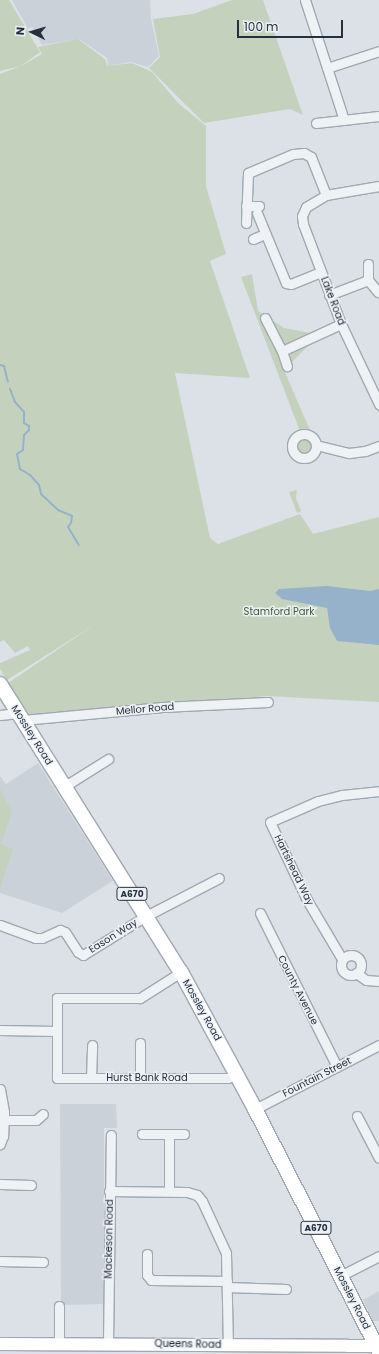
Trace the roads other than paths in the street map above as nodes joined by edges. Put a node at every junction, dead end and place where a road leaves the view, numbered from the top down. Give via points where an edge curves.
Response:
1 (309, 1) edge
2 (379, 51) edge
3 (328, 68) junction
4 (379, 116) edge
5 (344, 120) junction
6 (316, 123) dead end
7 (379, 186) edge
8 (326, 195) junction
9 (246, 206) junction
10 (246, 224) dead end
11 (265, 234) junction
12 (253, 239) dead end
13 (368, 264) dead end
14 (321, 272) junction
15 (368, 280) junction
16 (378, 292) edge
17 (329, 295) junction
18 (265, 318) dead end
19 (341, 324) junction
20 (282, 351) junction
21 (287, 366) dead end
22 (379, 404) edge
23 (316, 445) dead end
24 (379, 446) edge
25 (0, 684) edge
26 (268, 702) dead end
27 (0, 715) edge
28 (21, 717) junction
29 (108, 759) dead end
30 (65, 786) junction
31 (379, 792) edge
32 (219, 878) dead end
33 (260, 912) dead end
34 (146, 916) junction
35 (0, 925) edge
36 (342, 959) junction
37 (181, 972) junction
38 (356, 973) junction
39 (379, 981) edge
40 (0, 1030) edge
41 (56, 1031) junction
42 (140, 1043) dead end
43 (92, 1044) dead end
44 (379, 1045) edge
45 (337, 1067) junction
46 (237, 1074) junction
47 (92, 1078) junction
48 (140, 1078) junction
49 (0, 1089) edge
50 (255, 1109) junction
51 (43, 1114) dead end
52 (357, 1116) dead end
53 (3, 1120) junction
54 (142, 1134) dead end
55 (169, 1134) junction
56 (184, 1134) dead end
57 (111, 1135) dead end
58 (0, 1144) edge
59 (379, 1158) edge
60 (0, 1184) edge
61 (31, 1185) dead end
62 (110, 1191) junction
63 (169, 1191) junction
64 (147, 1254) dead end
65 (379, 1256) edge
66 (0, 1261) edge
67 (43, 1262) dead end
68 (340, 1276) junction
69 (227, 1284) junction
70 (286, 1289) dead end
71 (59, 1306) dead end
72 (108, 1343) junction
73 (0, 1344) edge
74 (59, 1344) junction
75 (228, 1345) junction
76 (378, 1347) edge

1 - 3 street
2 - 3 street
3 - 5 street
4 - 5 street
5 - 6 street
7 - 8 street
8 - 9 street via 314,160 307,154 296,153 248,173
8 - 14 street, Lake Road via 304,209 302,220
9 - 10 street
9 - 11 street via 258,209
11 - 12 street
11 - 14 street via 286,283 291,284
13 - 15 street
14 - 17 street, Lake Road
15 - 16 street
15 - 17 street
17 - 19 street, Lake Road
18 - 20 street
19 - 20 street
19 - 22 street, Lake Road
20 - 21 street
23 - 24 street via 349,452 366,451
25 - 28 main road, Mossley Road / A670
26 - 28 street, Mellor Road
27 - 28 street, Mellor Road
28 - 30 main road, Mossley Road / A670
29 - 30 street
30 - 34 main road, Mossley Road / A670
31 - 36 street, Hartshead Way via 342,794 270,822 304,895
32 - 34 street
33 - 45 street, County Avenue
34 - 35 street, Eason Way via 84,955 78,952 65,932 60,930 46,937 35,938
34 - 37 main road, Mossley Road / A670
36 - 38 street via 340,966 344,972 350,975
36 - 38 street via 349,954 359,958 361,964
37 - 41 street via 140,998 57,998
37 - 46 main road, Mossley Road / A670
38 - 39 street via 366,980
40 - 41 street
41 - 47 street, Hurst Bank Road via 57,1078
42 - 48 street
43 - 47 street
44 - 45 street, Fountain Street
45 - 50 street, Fountain Street
46 - 48 street, Hurst Bank Road via 228,1078
46 - 50 main road, Mossley Road / A670
47 - 48 street, Hurst Bank Road
49 - 53 street
50 - 68 main road, Mossley Road / A670
51 - 53 street via 36,1120
52 - 59 street
53 - 58 street
54 - 55 street
55 - 56 street
55 - 63 street
57 - 62 street, Mackeson Road
60 - 61 street
62 - 63 street
62 - 72 street, Mackeson Road
63 - 69 street via 187,1192 197,1195 202,1200 226,1253
64 - 69 street via 147,1276 151,1280
65 - 68 street
66 - 67 street
68 - 76 main road, Mossley Road / A670
69 - 70 street
69 - 75 street
71 - 74 street
72 - 74 main road, Queens Road
72 - 75 main road, Queens Road
73 - 74 main road, Queens Road
75 - 76 main road, Queens Road

